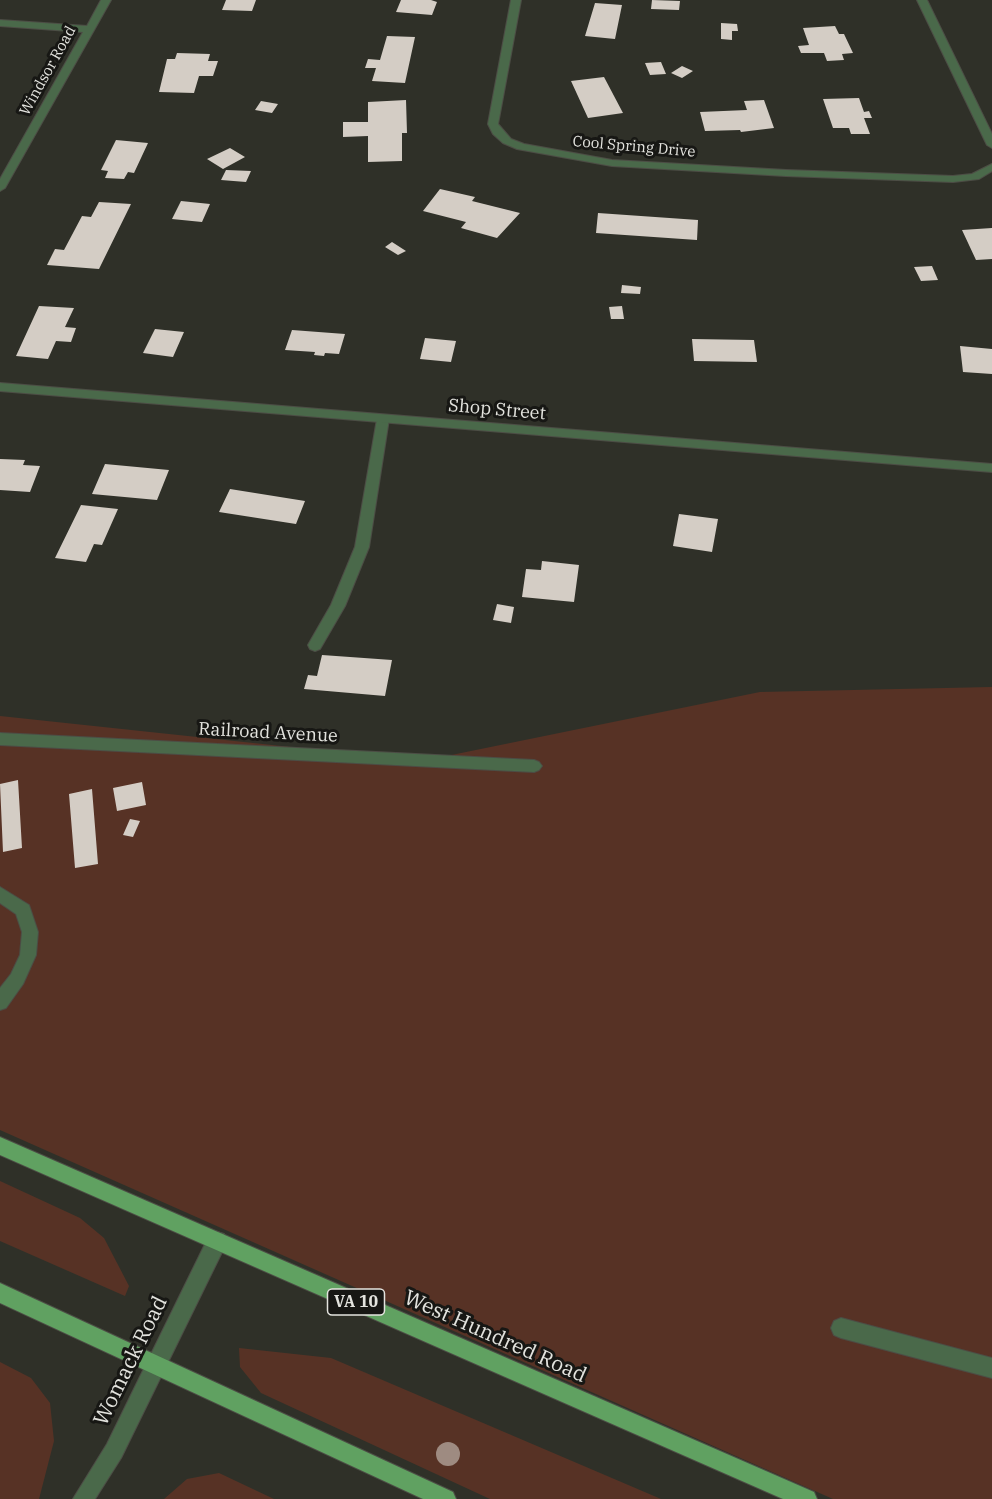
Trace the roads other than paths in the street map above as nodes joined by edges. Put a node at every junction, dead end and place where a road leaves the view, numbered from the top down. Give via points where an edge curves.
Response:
1 (106, 0) edge
2 (516, 0) edge
3 (922, 0) edge
4 (0, 22) edge
5 (88, 29) junction
6 (992, 146) edge
7 (992, 167) edge
8 (0, 188) edge
9 (0, 387) edge
10 (383, 419) junction
11 (992, 468) edge
12 (315, 645) dead end
13 (0, 739) edge
14 (534, 766) dead end
15 (0, 894) edge
16 (0, 1002) edge
17 (0, 1146) edge
18 (217, 1241) junction
19 (0, 1293) edge
20 (841, 1328) dead end
21 (156, 1364) junction
22 (992, 1368) edge
23 (83, 1499) edge
24 (446, 1499) edge
25 (807, 1499) edge

1 - 5 street, Windsor Road
2 - 7 street, Cool Spring Drive via 493,124 507,141 521,147 612,163 909,177 963,179
3 - 6 street
4 - 5 street
5 - 8 street, Windsor Road
9 - 10 street, Shop Street
10 - 11 street, Shop Street
10 - 12 street via 362,547 338,606
13 - 14 street, Railroad Avenue
15 - 16 street via 23,910 30,932 28,955
17 - 18 main road, West Hundred Road / VA 10
18 - 21 street, Womack Road
18 - 25 main road, West Hundred Road / VA 10
19 - 21 main road
20 - 22 street
21 - 23 street, Womack Road via 114,1451
21 - 24 main road

